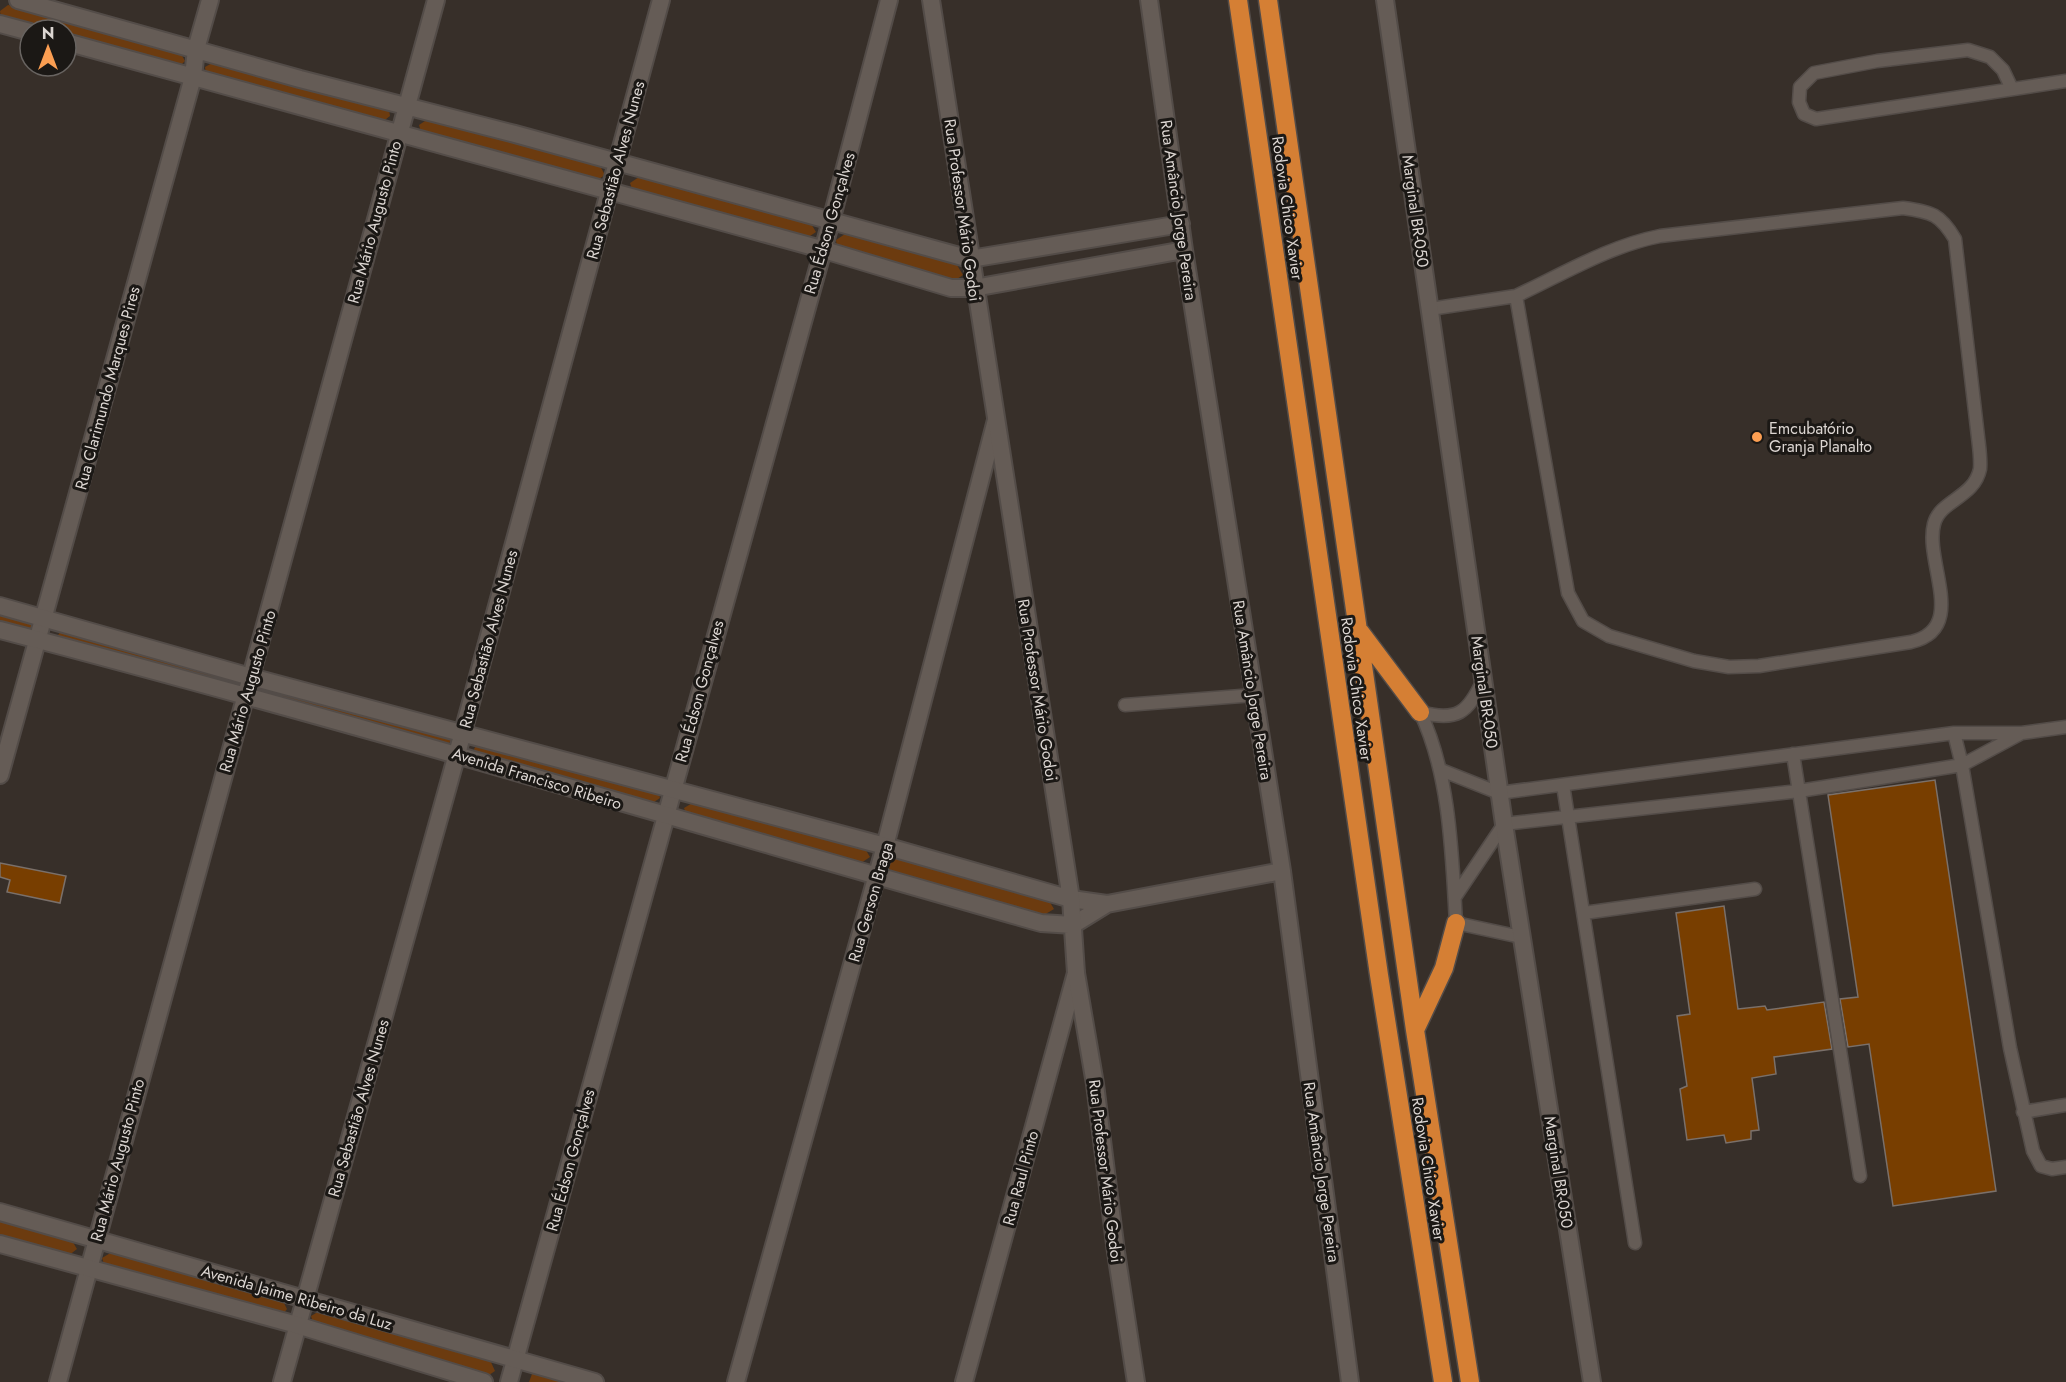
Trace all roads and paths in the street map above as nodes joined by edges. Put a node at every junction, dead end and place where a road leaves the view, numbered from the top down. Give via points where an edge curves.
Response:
1 (18, 0) edge
2 (210, 0) edge
3 (436, 0) edge
4 (662, 0) edge
5 (889, 0) edge
6 (931, 0) edge
7 (1149, 0) edge
8 (1238, 0) edge
9 (1268, 0) edge
10 (1385, 0) edge
11 (0, 24) edge
12 (18, 29) edge
13 (78, 45) edge
14 (196, 50) junction
15 (193, 77) junction
16 (2066, 81) edge
17 (2012, 89) junction
18 (406, 106) junction
19 (398, 134) junction
20 (617, 163) junction
21 (610, 192) junction
22 (831, 221) junction
23 (1180, 224) junction
24 (821, 249) junction
25 (1184, 250) junction
26 (970, 259) junction
27 (974, 288) junction
28 (1516, 296) junction
29 (1430, 309) junction
30 (996, 420) junction
31 (0, 606) edge
32 (43, 617) junction
33 (0, 630) edge
34 (1359, 630) junction
35 (37, 640) junction
36 (251, 676) junction
37 (1483, 680) junction
38 (1254, 695) junction
39 (245, 697) junction
40 (1125, 705) dead end
41 (1420, 712) junction
42 (2066, 727) edge
43 (462, 732) junction
44 (1954, 733) junction
45 (2022, 733) junction
46 (457, 753) junction
47 (1793, 754) junction
48 (1962, 765) junction
49 (1441, 770) junction
50 (0, 775) edge
51 (1563, 785) junction
52 (672, 790) junction
53 (1799, 791) junction
54 (1499, 793) junction
55 (1568, 815) junction
56 (664, 816) junction
57 (1504, 824) junction
58 (885, 846) junction
59 (1282, 871) junction
60 (877, 876) junction
61 (1755, 888) dead end
62 (1455, 897) junction
63 (1071, 899) junction
64 (1107, 904) junction
65 (1584, 913) junction
66 (1456, 923) junction
67 (1072, 925) junction
68 (1521, 937) junction
69 (1076, 973) junction
70 (1415, 1030) junction
71 (2066, 1105) edge
72 (2023, 1112) junction
73 (2066, 1167) edge
74 (1860, 1176) dead end
75 (0, 1212) edge
76 (95, 1240) junction
77 (1635, 1243) dead end
78 (0, 1244) edge
79 (88, 1269) junction
80 (305, 1298) junction
81 (297, 1325) junction
82 (515, 1361) junction
83 (58, 1382) edge
84 (282, 1382) edge
85 (484, 1382) edge
86 (509, 1382) edge
87 (595, 1382) edge
88 (736, 1382) edge
89 (964, 1382) edge
90 (1136, 1382) edge
91 (1350, 1382) edge
92 (1443, 1382) edge
93 (1470, 1382) edge
94 (1592, 1382) edge

1 - 14 street
2 - 14 street, Rua Clarimundo Marques Pires
3 - 18 street, Rua Mário Augusto Pinto
4 - 20 street, Rua Sebastião Alves Nunes
5 - 22 street, Rua Édson Gonçalves
6 - 26 street, Rua Professor Mário Godoi
7 - 23 street, Rua Amâncio Jorge Pereira
8 - 92 highway, Rodovia Chico Xavier via 1379,975
9 - 34 highway, Rodovia Chico Xavier
10 - 29 street, Marginal BR-050
11 - 12 street
13 - 15 street
14 - 15 street, Rua Clarimundo Marques Pires
14 - 18 street
15 - 19 street
15 - 32 street, Rua Clarimundo Marques Pires
16 - 17 lane
17 - 17 lane via 1816,119 1804,114 1799,102 1800,87 1814,73 1968,50 1990,57 2003,70
18 - 19 street, Rua Mário Augusto Pinto
18 - 20 street
19 - 21 street
19 - 36 street, Rua Mário Augusto Pinto
20 - 21 street, Rua Sebastião Alves Nunes
20 - 22 street
21 - 24 street
21 - 43 street, Rua Sebastião Alves Nunes
22 - 24 street, Rua Édson Gonçalves
22 - 26 street
23 - 25 street, Rua Amâncio Jorge Pereira
23 - 26 street
24 - 27 street via 951,288
24 - 52 street, Rua Édson Gonçalves
25 - 27 street
25 - 38 street, Rua Amâncio Jorge Pereira
26 - 27 street, Rua Professor Mário Godoi
27 - 30 street, Rua Professor Mário Godoi
28 - 28 lane via 1568,593 1583,621 1609,636 1694,661 1730,667 1911,642 1932,632 1942,604 1932,544 1934,524 1941,510 1968,493 1980,470 1955,239 1944,220 1927,211 1903,208 1660,236 1612,250
28 - 29 lane
29 - 37 street, Marginal BR-050
30 - 58 street, Rua Gerson Braga
30 - 63 street, Rua Professor Mário Godoi
31 - 32 street, Avenida Francisco Ribeiro
32 - 35 street, Rua Clarimundo Marques Pires
32 - 36 street, Avenida Francisco Ribeiro
33 - 35 street, Avenida Francisco Ribeiro
34 - 41 highway
34 - 70 highway, Rodovia Chico Xavier
35 - 39 street, Avenida Francisco Ribeiro
35 - 50 street, Rua Clarimundo Marques Pires
36 - 39 street, Rua Mário Augusto Pinto
36 - 43 street, Avenida Francisco Ribeiro
37 - 41 lane via 1463,712 1438,717
37 - 54 street, Marginal BR-050
38 - 40 lane
38 - 59 street, Rua Amâncio Jorge Pereira
39 - 46 street, Avenida Francisco Ribeiro
39 - 76 street, Rua Mário Augusto Pinto
41 - 49 lane
42 - 45 lane
43 - 46 street, Rua Sebastião Alves Nunes
43 - 52 street, Avenida Francisco Ribeiro
44 - 45 lane
44 - 47 lane
44 - 48 lane
45 - 48 lane
46 - 56 street, Avenida Francisco Ribeiro
46 - 80 street, Rua Sebastião Alves Nunes
47 - 51 lane
47 - 53 lane
48 - 53 lane
48 - 72 lane
49 - 54 lane
49 - 62 lane
51 - 54 lane
51 - 55 lane
52 - 56 street, Rua Édson Gonçalves
52 - 58 street, Avenida Francisco Ribeiro
53 - 55 lane
53 - 74 lane
54 - 57 street, Marginal BR-050
55 - 57 lane
55 - 65 lane
56 - 60 street, Avenida Francisco Ribeiro
56 - 82 street, Rua Édson Gonçalves
57 - 62 lane
57 - 68 street, Marginal BR-050
58 - 60 street, Rua Gerson Braga
58 - 63 street, Avenida Francisco Ribeiro
59 - 64 street
59 - 91 street, Rua Amâncio Jorge Pereira
60 - 67 street, Avenida Francisco Ribeiro via 1041,923
60 - 88 street, Rua Gerson Braga
61 - 65 lane
62 - 66 lane
63 - 64 street
63 - 67 street, Rua Professor Mário Godoi
64 - 67 street
65 - 77 lane
66 - 68 lane
66 - 70 highway via 1444,968
67 - 69 street, Rua Professor Mário Godoi
68 - 94 street, Marginal BR-050
69 - 89 street, Rua Raul Pinto
69 - 90 street, Rua Professor Mário Godoi
70 - 93 highway, Rodovia Chico Xavier
71 - 72 lane
72 - 73 lane via 2037,1162 2052,1169
75 - 76 street, Avenida Jaime Ribeiro da Luz
76 - 79 street, Rua Mário Augusto Pinto
76 - 80 street, Avenida Jaime Ribeiro da Luz
78 - 79 street, Avenida Jaime Ribeiro da Luz
79 - 81 street, Avenida Jaime Ribeiro da Luz
79 - 83 street, Rua Mário Augusto Pinto
80 - 81 street, Rua Sebastião Alves Nunes
80 - 82 street, Avenida Jaime Ribeiro da Luz
81 - 84 street, Rua Sebastião Alves Nunes
81 - 85 street, Avenida Jaime Ribeiro da Luz
82 - 86 street, Rua Édson Gonçalves
82 - 87 street, Avenida Jaime Ribeiro da Luz

